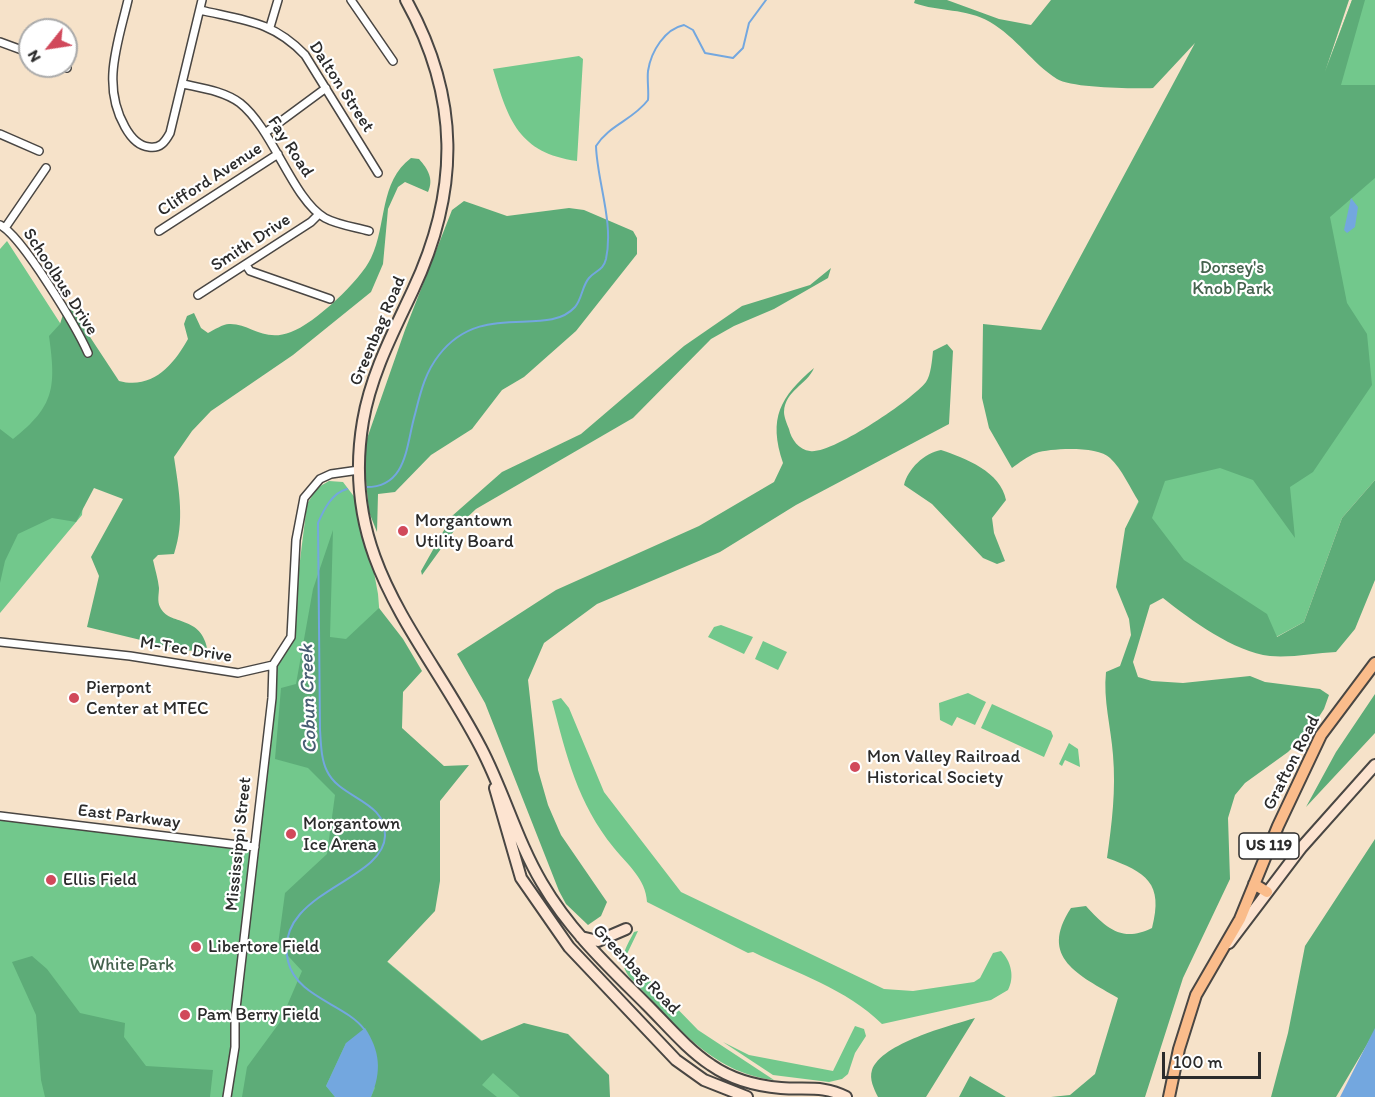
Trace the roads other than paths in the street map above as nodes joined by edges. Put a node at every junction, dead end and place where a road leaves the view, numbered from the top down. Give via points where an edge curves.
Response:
1 (128, 0) edge
2 (202, 0) edge
3 (278, 0) edge
4 (351, 0) edge
5 (406, 0) edge
6 (200, 10) junction
7 (270, 27) junction
8 (0, 42) edge
9 (18, 49) edge
10 (393, 61) dead end
11 (183, 84) junction
12 (326, 88) junction
13 (265, 133) junction
14 (0, 134) edge
15 (39, 151) dead end
16 (278, 154) junction
17 (46, 168) dead end
18 (378, 173) dead end
19 (319, 214) junction
20 (3, 227) edge
21 (159, 231) dead end
22 (369, 231) dead end
23 (246, 265) junction
24 (198, 295) dead end
25 (330, 299) dead end
26 (88, 353) dead end
27 (359, 470) junction
28 (0, 642) edge
29 (1375, 663) edge
30 (273, 665) junction
31 (488, 762) junction
32 (1375, 765) edge
33 (0, 816) edge
34 (255, 847) junction
35 (1254, 884) junction
36 (1267, 892) junction
37 (626, 929) dead end
38 (579, 936) junction
39 (1221, 953) junction
40 (227, 1097) edge
41 (747, 1097) edge
42 (846, 1097) edge
43 (1169, 1097) edge

1 - 11 street via 111,85 120,119 138,143 153,148 166,141
2 - 6 street
3 - 7 street
4 - 10 street
5 - 27 main road, Greenbag Road via 430,49 442,89 448,131 445,194 434,239 374,377 362,427
6 - 7 street, Dalton Street
6 - 11 street
7 - 12 street, Dalton Street via 297,46
8 - 9 street
11 - 13 street, Fay Road via 232,98
12 - 13 street
12 - 18 street, Dalton Street
13 - 16 street, Fay Road
14 - 15 street
16 - 19 street, Fay Road
16 - 21 street, Clifford Avenue
17 - 20 street
19 - 22 street, Fay Road
19 - 23 street, Smith Drive
20 - 26 street, Schoolbus Drive via 24,248
23 - 24 street, Smith Drive
23 - 25 street via 250,272
27 - 30 street via 320,479 304,498 297,531 291,637
27 - 31 main road, Greenbag Road via 367,534 383,581
28 - 30 street, M-Tec Drive via 238,673
29 - 35 main road, Grafton Road / US 119 via 1321,735
30 - 34 street, Mississippi Street
31 - 38 main road, Greenbag Road via 541,881
31 - 41 main road, Greenbag Road via 516,865 526,888 550,922 676,1060 704,1080
32 - 36 main road via 1300,848
33 - 34 street, East Parkway
34 - 40 street, Mississippi Street
35 - 36 main road
35 - 39 main road, Grafton Road / US 119
36 - 39 main road
37 - 38 main road via 598,941
38 - 42 main road, Greenbag Road via 689,1048 712,1066 748,1082 832,1090
39 - 43 main road, US 119 via 1189,1014

